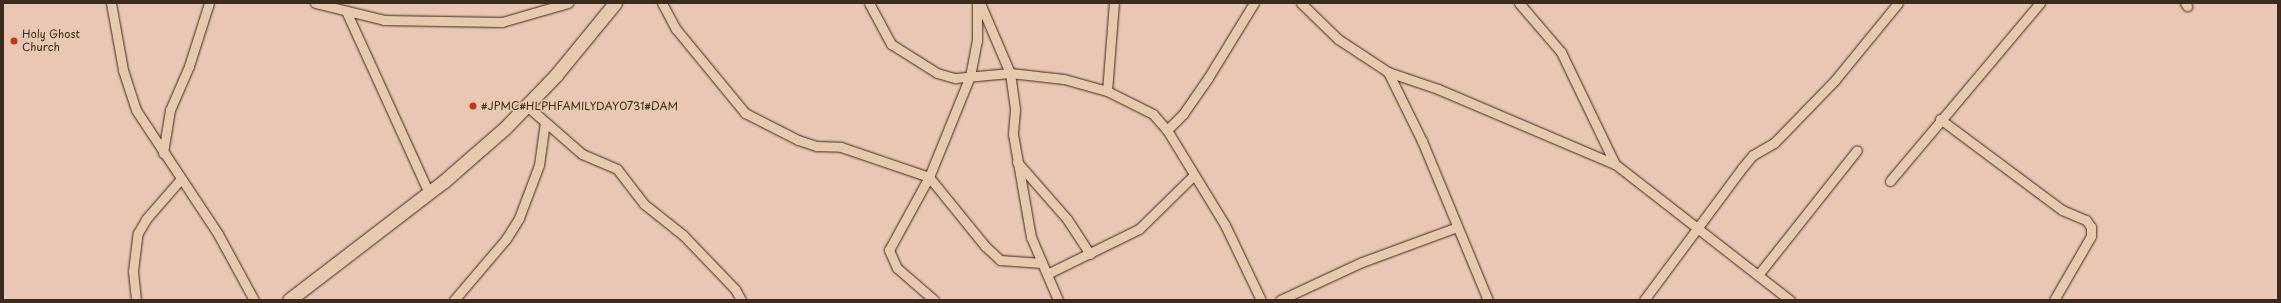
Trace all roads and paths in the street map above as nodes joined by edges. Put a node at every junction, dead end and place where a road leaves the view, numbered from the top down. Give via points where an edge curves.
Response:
1 (111, 3) edge
2 (209, 3) edge
3 (315, 3) edge
4 (568, 3) edge
5 (615, 3) edge
6 (662, 3) edge
7 (869, 3) edge
8 (979, 3) edge
9 (1114, 3) edge
10 (1254, 3) edge
11 (1301, 3) edge
12 (1519, 3) edge
13 (1898, 3) edge
14 (2040, 3) edge
15 (346, 11) junction
16 (1388, 72) junction
17 (1010, 73) junction
18 (970, 76) junction
19 (1107, 90) junction
20 (527, 106) junction
21 (1940, 119) junction
22 (545, 122) junction
23 (1167, 130) junction
24 (1857, 150) dead end
25 (163, 153) junction
26 (1017, 162) junction
27 (1615, 164) junction
28 (1193, 176) junction
29 (929, 177) junction
30 (180, 180) junction
31 (1890, 181) dead end
32 (429, 193) junction
33 (1457, 227) junction
34 (1700, 228) junction
35 (1090, 254) junction
36 (1042, 263) junction
37 (1047, 274) junction
38 (1758, 275) junction
39 (136, 300) edge
40 (254, 300) edge
41 (289, 300) edge
42 (454, 300) edge
43 (741, 300) edge
44 (934, 300) edge
45 (1058, 300) edge
46 (1261, 300) edge
47 (1280, 300) edge
48 (1488, 300) edge
49 (1644, 300) edge
50 (1790, 300) edge
51 (2054, 300) edge

1 - 25 street via 130,98
2 - 25 street via 189,66 170,110
3 - 15 street
4 - 15 street via 502,22 395,21
5 - 20 street
6 - 29 street via 676,28 745,113 798,140 818,146 841,146
7 - 18 street via 891,44 937,73 955,78
8 - 17 street
8 - 18 street via 977,41
9 - 19 street
10 - 23 street via 1208,78 1183,114
11 - 16 street via 1338,39
12 - 27 street via 1561,52
13 - 34 street via 1835,80 1774,143 1753,155
14 - 21 street
15 - 32 street
16 - 27 street via 1438,89
16 - 33 street
17 - 18 street
17 - 19 street via 1064,79
17 - 26 street
18 - 29 street
19 - 23 street via 1153,114
20 - 22 street
20 - 32 street
21 - 31 street
21 - 51 street via 2062,210 2086,220 2091,227 2091,236
22 - 42 street via 539,165 519,218 506,239
22 - 43 street via 582,154 617,169 644,204 683,235 735,289
23 - 28 street
24 - 38 street
25 - 30 street
26 - 35 street via 1067,219
26 - 36 street via 1031,237
27 - 34 street
28 - 35 street via 1139,229
28 - 46 street via 1224,225
29 - 36 street via 985,246 1000,260
29 - 44 street via 889,250 897,268
30 - 39 street via 151,213 138,233 133,270
30 - 40 street via 218,234
32 - 41 street
33 - 47 street via 1362,262
33 - 48 street
34 - 38 street
34 - 49 street
35 - 37 street
36 - 37 street
37 - 45 street
38 - 50 street

